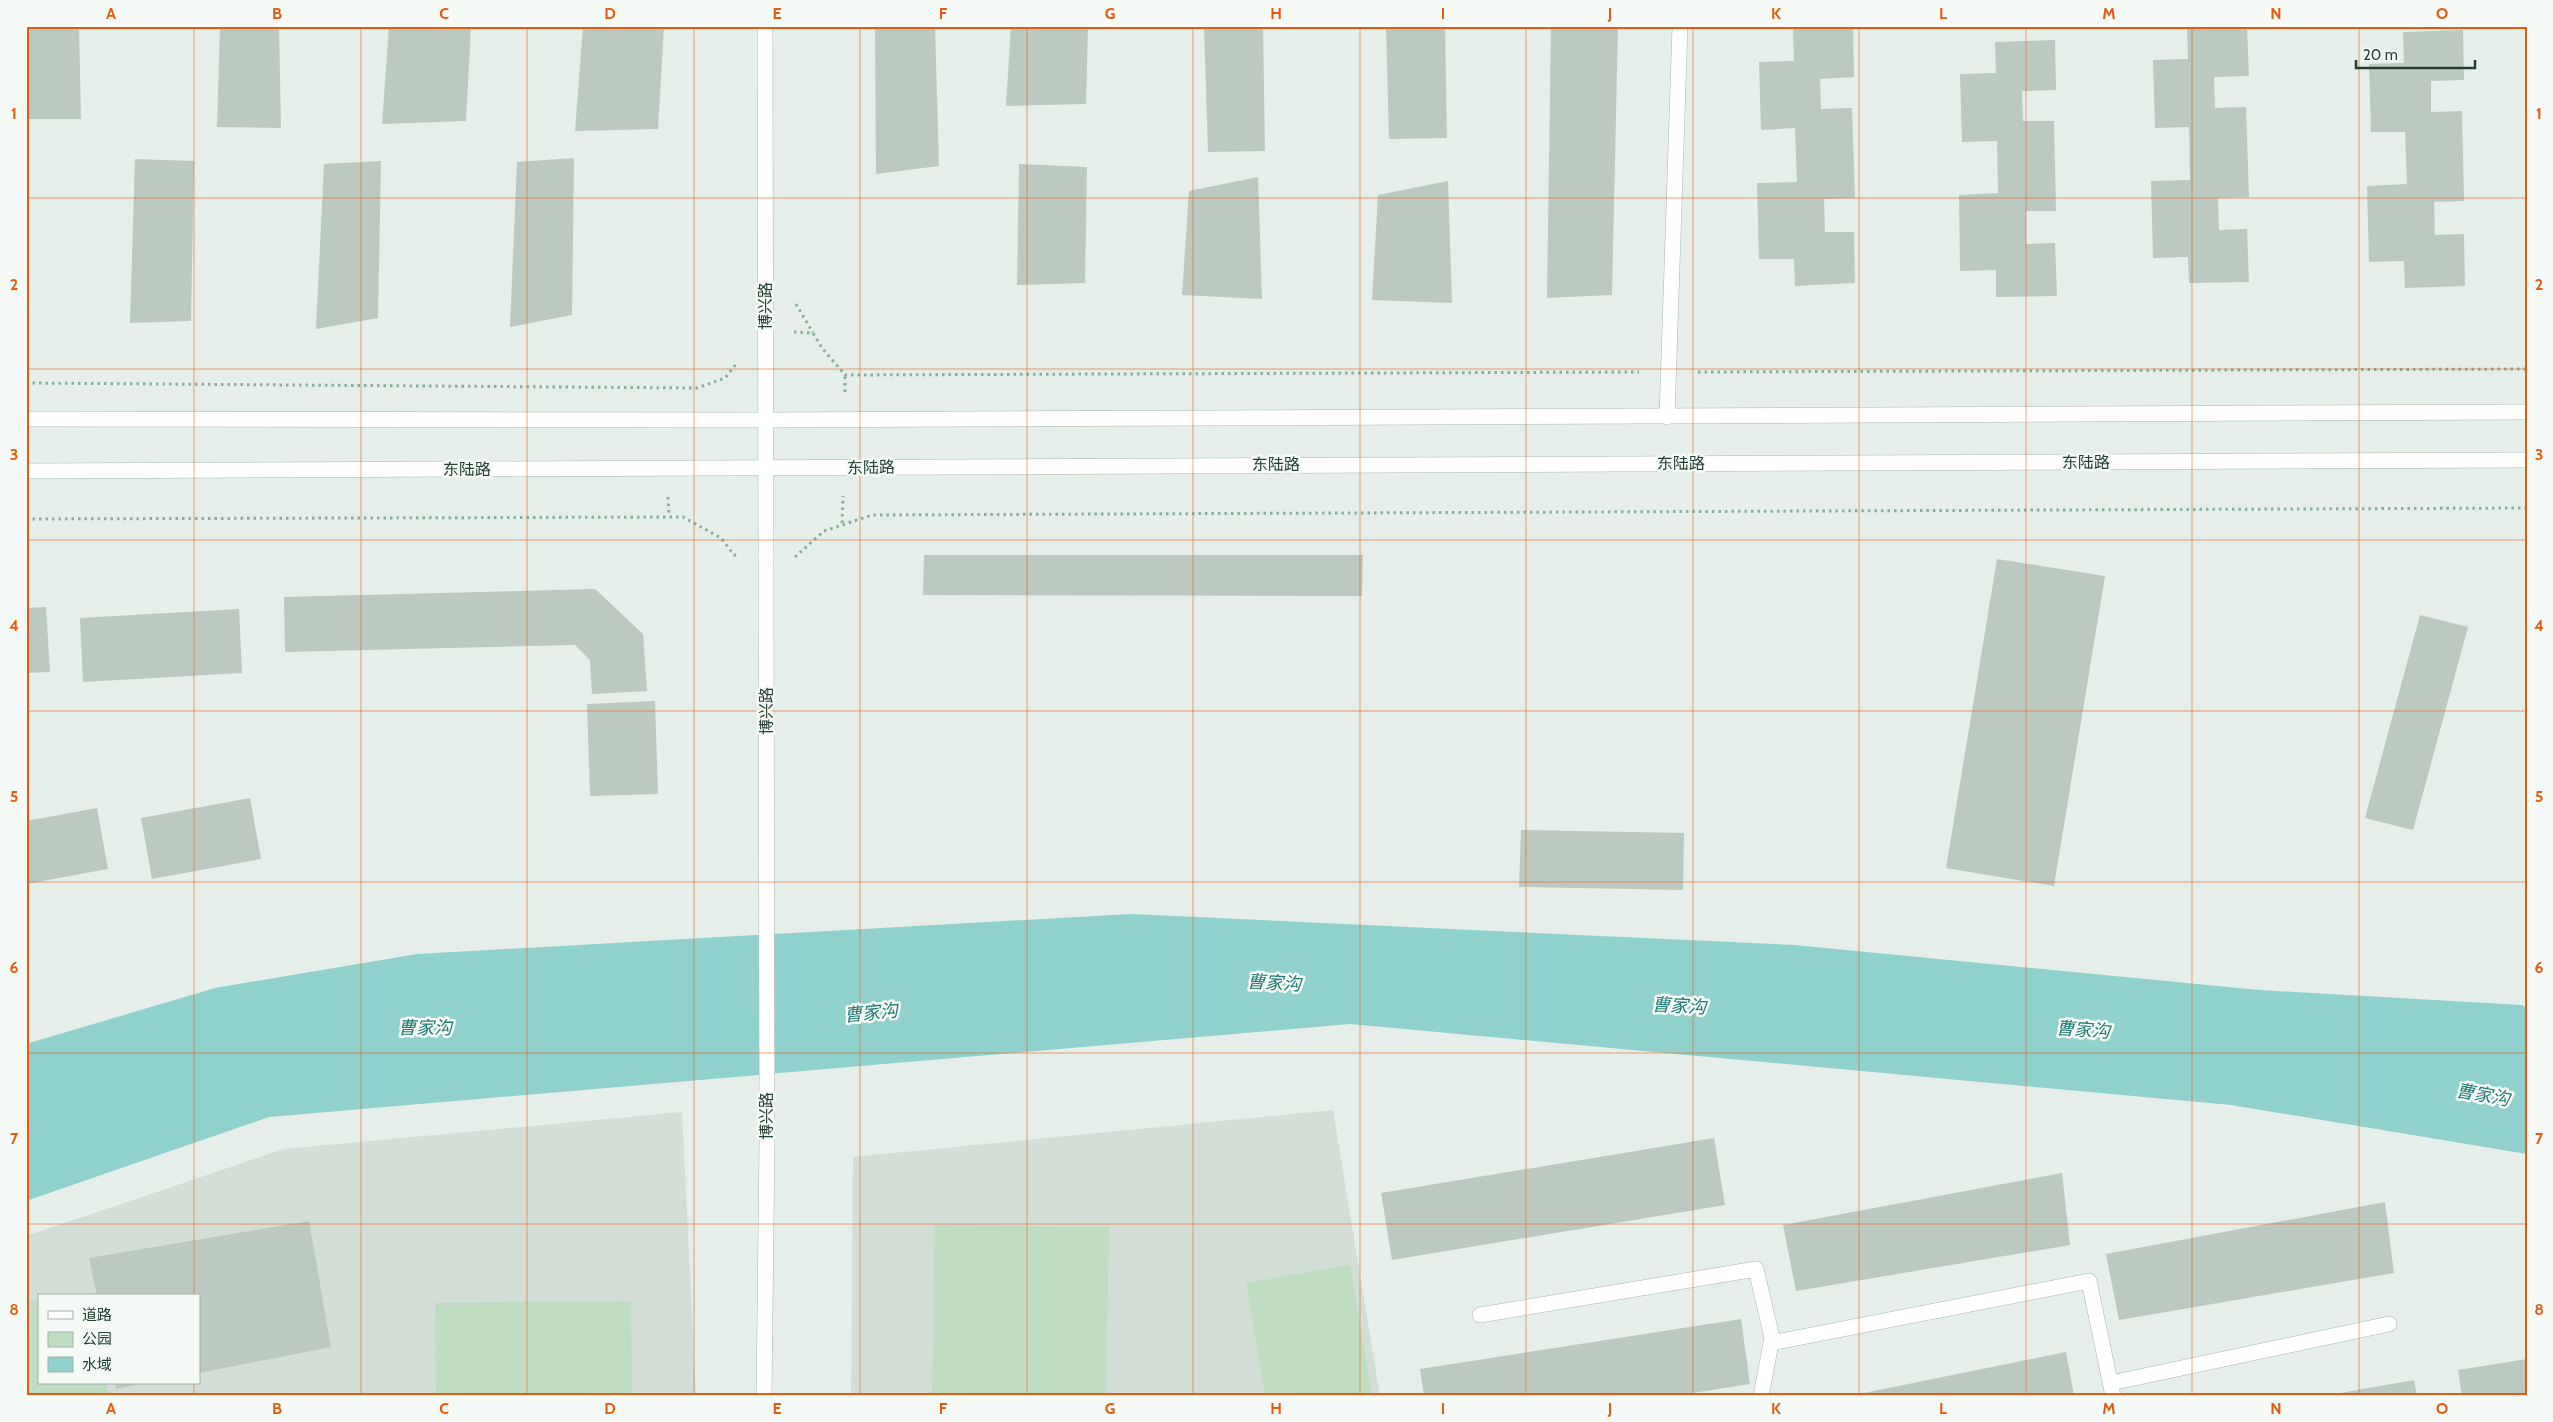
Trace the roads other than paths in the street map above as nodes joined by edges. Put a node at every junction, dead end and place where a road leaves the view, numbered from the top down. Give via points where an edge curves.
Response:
1 (765, 26) edge
2 (1680, 26) edge
3 (2527, 412) edge
4 (1667, 416) junction
5 (26, 420) edge
6 (765, 420) junction
7 (2527, 460) edge
8 (765, 468) junction
9 (26, 471) edge
10 (1480, 1315) dead end
11 (2390, 1324) dead end
12 (1771, 1343) junction
13 (2112, 1389) edge
14 (764, 1396) edge
15 (1761, 1396) edge

1 - 6 main road, 博兴路
2 - 4 main road
3 - 4 main road
4 - 6 main road
5 - 6 main road
6 - 8 main road, 博兴路
7 - 8 main road, 东陆路
8 - 9 main road, 东陆路
8 - 14 main road, 博兴路 via 767,1142
10 - 12 main road via 1756,1269
11 - 13 main road
12 - 13 main road via 2089,1281
12 - 15 main road

